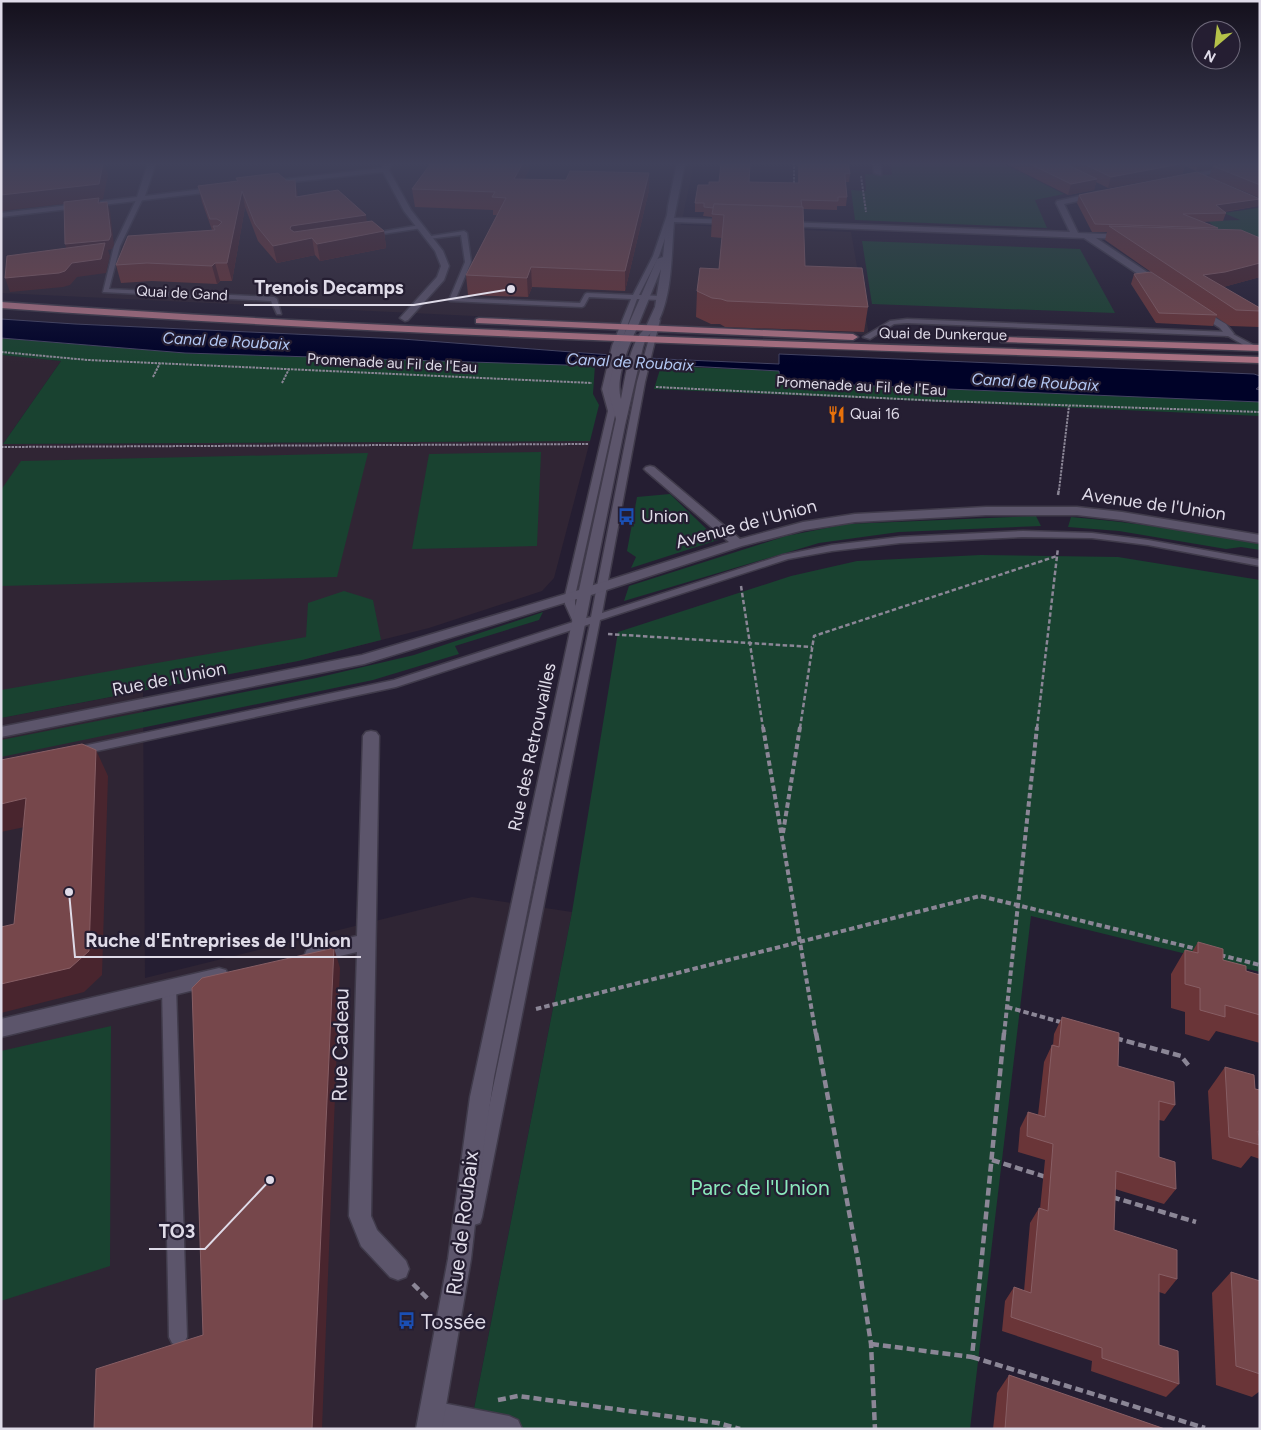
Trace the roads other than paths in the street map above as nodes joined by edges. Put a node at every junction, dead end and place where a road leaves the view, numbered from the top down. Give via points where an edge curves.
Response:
1 (126, 230) edge
2 (398, 230) edge
3 (423, 230) edge
4 (665, 230) edge
5 (669, 230) edge
6 (939, 230) edge
7 (1073, 230) edge
8 (366, 235) edge
9 (1075, 235) junction
10 (1087, 236) junction
11 (428, 237) junction
12 (1135, 238) edge
13 (667, 247) junction
14 (124, 249) edge
15 (116, 252) junction
16 (106, 253) edge
17 (1167, 289) edge
18 (1, 297) edge
19 (640, 297) junction
20 (660, 298) junction
21 (1, 305) edge
22 (1191, 305) edge
23 (279, 313) junction
24 (405, 318) junction
25 (653, 326) junction
26 (627, 328) junction
27 (1229, 334) junction
28 (867, 337) junction
29 (965, 340) dead end
30 (994, 340) dead end
31 (621, 342) junction
32 (645, 343) junction
33 (1257, 348) edge
34 (1260, 360) edge
35 (612, 379) junction
36 (638, 382) junction
37 (620, 426) junction
38 (650, 469) dead end
39 (1260, 539) edge
40 (738, 543) junction
41 (1260, 563) edge
42 (601, 587) junction
43 (586, 592) junction
44 (570, 596) junction
45 (587, 622) junction
46 (344, 663) joint
47 (1, 732) edge
48 (371, 736) dead end
49 (69, 753) edge
50 (366, 942) junction
51 (300, 957) edge
52 (234, 972) edge
53 (169, 988) junction
54 (1, 1028) edge
55 (484, 1077) joint
56 (398, 1269) road end
57 (450, 1321) junction
58 (178, 1337) dead end
59 (430, 1421) edge
60 (509, 1429) edge

1 - 15 lane
2 - 8 lane
3 - 11 street
4 - 19 lane
5 - 13 street
6 - 9 street
7 - 9 street
9 - 10 street
10 - 12 street
10 - 17 street
11 - 19 lane via 464,233 468,262 452,300 582,305 587,295
11 - 24 street via 444,259 444,272
13 - 19 street
13 - 20 street
14 - 15 lane
15 - 16 lane
15 - 23 lane via 105,291 274,300
18 - 23 main road, Quai de Gand
19 - 20 lane
19 - 26 street
20 - 25 street
21 - 31 main road, Quai de Gand
22 - 27 street
23 - 24 main road, Quai de Gand
24 - 26 main road, Quai de Gand
25 - 26 main road, Quai de Dunkerque
25 - 28 main road, Quai de Dunkerque
25 - 32 street
26 - 31 street
27 - 28 lane via 907,321 892,322
27 - 33 lane
28 - 29 main road, Quai de Dunkerque
30 - 33 main road, Quai de Dunkerque
31 - 32 main road, Quai de Dunkerque
31 - 35 street
32 - 34 main road, Quai de Dunkerque
32 - 36 street, Rue des Retrouvailles
35 - 37 street, Rue des Retrouvailles
35 - 44 lane via 606,389 612,412
36 - 37 street, Rue des Retrouvailles
36 - 42 lane
37 - 43 street, Rue des Retrouvailles
38 - 40 street
39 - 40 street, Avenue de l'Union via 1122,516 1056,510 855,518 803,526
40 - 42 street, Avenue de l'Union
41 - 45 lane via 1112,537 1073,534 867,542 786,557
42 - 43 street, Avenue de l'Union
42 - 45 lane
43 - 44 street, Avenue de l'Union
43 - 45 street, Rue des Retrouvailles
44 - 45 lane via 570,604
44 - 46 street, Avenue de l'Union via 405,648
45 - 49 lane via 396,683
45 - 55 street, Rue des Retrouvailles
45 - 57 lane via 486,1163
46 - 47 street, Rue de l'Union
48 - 50 street, Rue Cadeau
50 - 51 street
50 - 56 street, Rue Cadeau via 360,1216 369,1238
52 - 53 street
53 - 54 street
53 - 58 lane
55 - 57 street, Rue de Roubaix via 474,1130
57 - 59 street, Rue de Roubaix
59 - 60 street

